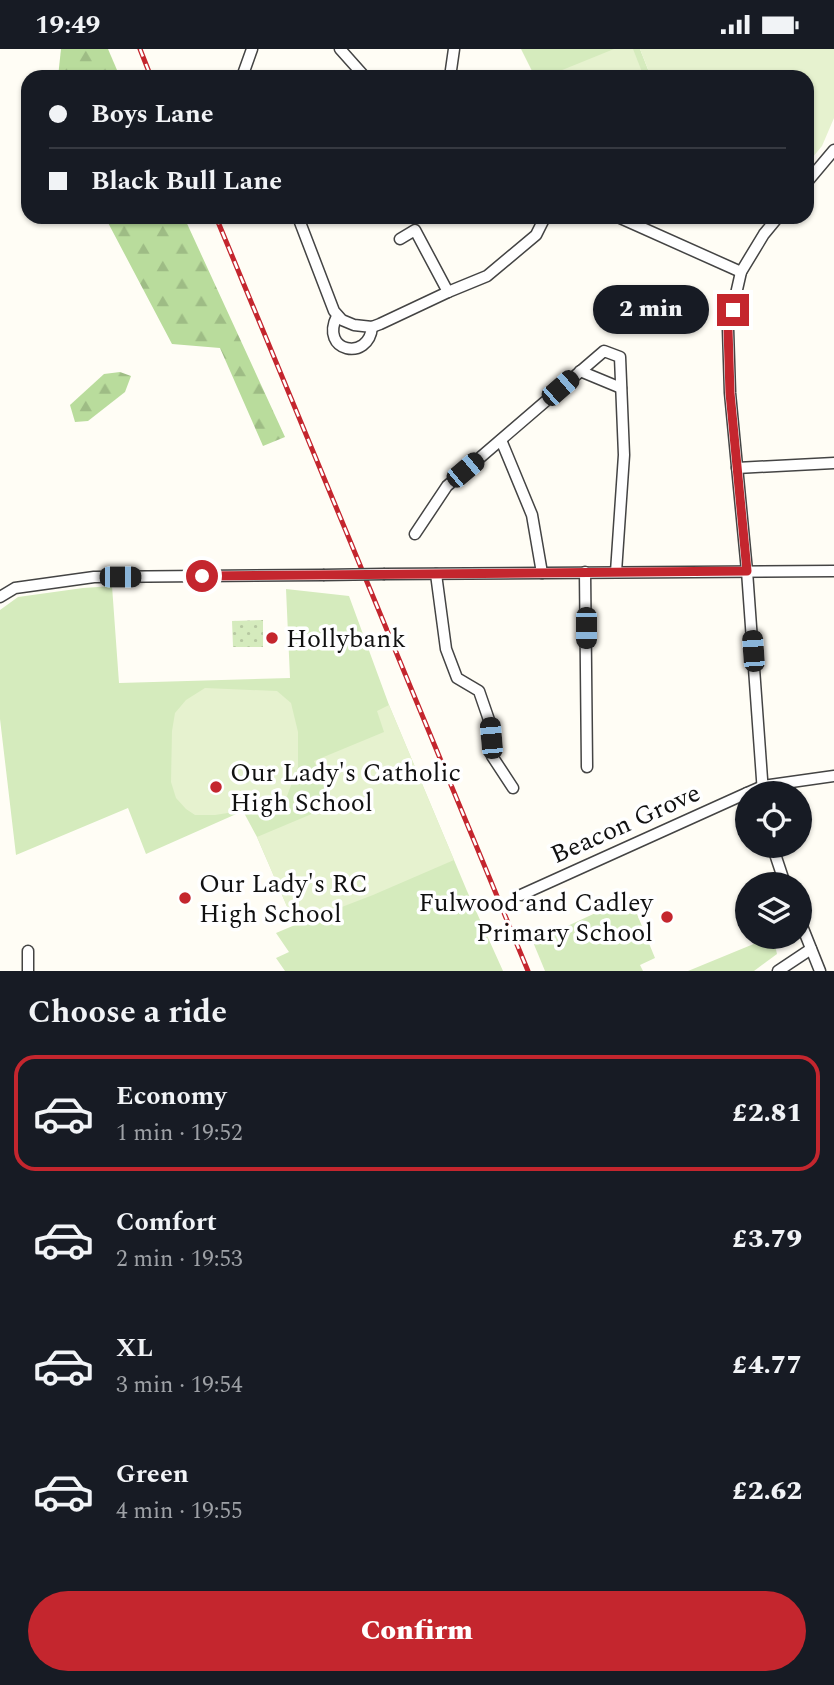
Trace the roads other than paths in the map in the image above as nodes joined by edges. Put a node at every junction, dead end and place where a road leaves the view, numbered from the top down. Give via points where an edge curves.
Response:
1 (252, 49) edge
2 (340, 49) edge
3 (454, 49) edge
4 (244, 70) edge
5 (359, 70) edge
6 (451, 70) edge
7 (834, 150) edge
8 (814, 174) edge
9 (301, 224) edge
10 (542, 224) edge
11 (634, 224) edge
12 (772, 224) edge
13 (400, 239) dead end
14 (741, 272) junction
15 (448, 292) junction
16 (337, 316) junction
17 (372, 327) junction
18 (580, 371) junction
19 (621, 388) junction
20 (501, 440) junction
21 (834, 463) edge
22 (737, 468) junction
23 (415, 534) dead end
24 (747, 571) junction
25 (834, 571) edge
26 (585, 572) junction
27 (616, 572) junction
28 (542, 573) junction
29 (436, 574) junction
30 (0, 597) edge
31 (587, 767) dead end
32 (834, 776) edge
33 (762, 781) edge
34 (807, 781) edge
35 (513, 788) dead end
36 (735, 798) edge
37 (521, 895) dead end
38 (811, 949) joint
39 (15, 958) dead end
40 (28, 971) edge
41 (778, 971) edge
42 (820, 971) edge

1 - 4 street
2 - 5 street
3 - 6 street
7 - 8 street
9 - 16 street
10 - 15 street via 536,235 487,276
11 - 14 street
12 - 14 street
13 - 15 street via 415,230
14 - 22 street via 728,329
15 - 17 street
16 - 17 street
16 - 17 street via 333,331 344,349 364,344
18 - 19 street
18 - 19 street via 604,351 620,357
18 - 20 street
19 - 27 street via 624,454
20 - 23 street via 447,485
20 - 28 street via 532,515
21 - 22 street
22 - 24 street
24 - 25 street
24 - 27 street
24 - 33 street
26 - 27 street
26 - 28 street
26 - 31 street
28 - 29 street
29 - 30 street, bridge via 94,576 15,588
29 - 35 street via 446,649 457,678 479,691 489,720 492,756
32 - 34 street, Beacon Grove
36 - 37 street, Beacon Grove
38 - 41 street
38 - 42 street
39 - 40 street via 28,955

